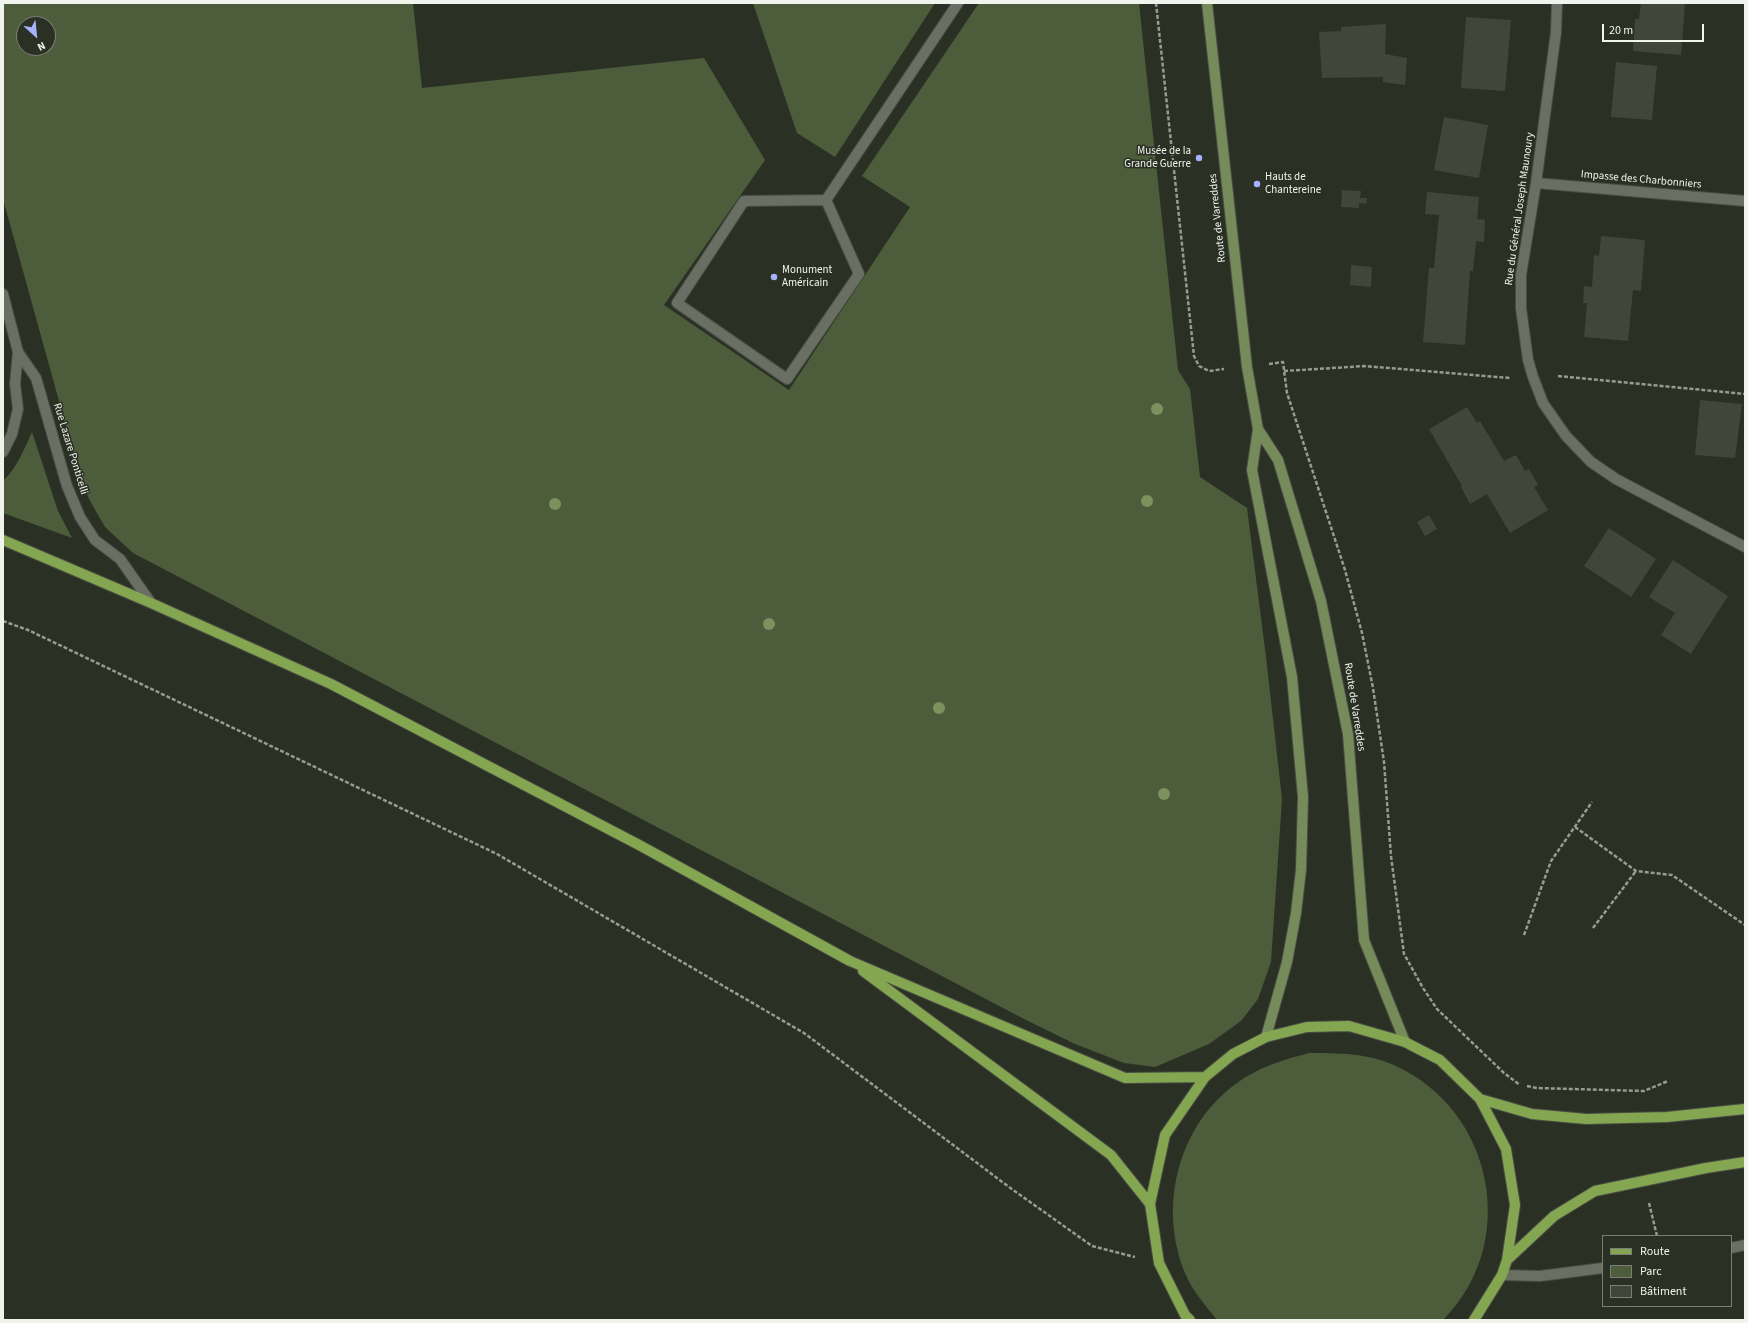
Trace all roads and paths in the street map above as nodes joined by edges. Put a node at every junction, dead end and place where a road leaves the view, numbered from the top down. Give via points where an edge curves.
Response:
1 (958, 3) edge
2 (1156, 3) edge
3 (1207, 3) edge
4 (1557, 3) edge
5 (1536, 183) junction
6 (826, 200) junction
7 (1745, 201) edge
8 (3, 294) edge
9 (18, 352) junction
10 (1283, 362) dead end
11 (1229, 369) dead end
12 (1284, 371) junction
13 (1557, 376) dead end
14 (1511, 378) dead end
15 (1745, 394) edge
16 (1258, 429) junction
17 (3, 452) edge
18 (3, 540) edge
19 (1745, 547) edge
20 (150, 603) junction
21 (3, 620) edge
22 (1592, 802) dead end
23 (1575, 827) junction
24 (1636, 870) junction
25 (1745, 925) edge
26 (1594, 928) dead end
27 (1524, 935) dead end
28 (850, 961) junction
29 (1266, 1037) junction
30 (1405, 1042) junction
31 (1205, 1077) junction
32 (1668, 1081) dead end
33 (1480, 1099) junction
34 (1745, 1109) edge
35 (1745, 1162) edge
36 (1648, 1198) dead end
37 (1150, 1204) junction
38 (1657, 1235) edge
39 (1745, 1245) edge
40 (1732, 1248) edge
41 (1507, 1260) junction
42 (1159, 1263) junction
43 (1602, 1268) edge
44 (1502, 1275) junction
45 (1190, 1320) edge
46 (1474, 1320) edge

1 - 6 street
2 - 11 path via 1194,356 1199,366 1209,371
3 - 16 main road, Route de Varreddes via 1247,367
4 - 5 street, Rue du Général Joseph Maunoury via 1556,32
5 - 7 street, Impasse des Charbonniers
5 - 19 street, Rue du Général Joseph Maunoury via 1521,275 1521,308 1528,360 1544,403 1566,436 1591,462 1616,479
6 - 6 street via 744,201 677,303 787,379 859,274
8 - 9 street, Rue Lazare Ponticelli
9 - 17 street, Rue Lazare Ponticelli via 15,384 18,409 12,434
9 - 20 street, Rue Lazare Ponticelli via 36,378 66,486 80,517 95,540 120,558
10 - 12 path
12 - 14 path via 1364,366
12 - 32 path via 1287,393 1345,570 1362,633 1384,762 1391,856 1404,954 1437,1009 1519,1085 1537,1088 1644,1091
13 - 15 path
16 - 29 main road, Route de Varreddes via 1252,470 1292,677 1303,797 1301,870 1296,913 1287,962
16 - 30 main road, Route de Varreddes via 1278,460 1321,601 1348,734 1364,940
18 - 20 main road
20 - 28 main road via 338,687 641,846
21 - 42 path via 497,854 804,1034 1092,1246
22 - 23 path
23 - 24 path
23 - 27 path via 1551,861
24 - 25 path via 1672,875
24 - 26 path
28 - 31 main road via 1125,1078
28 - 37 main road via 1111,1155
29 - 30 main road via 1307,1027 1349,1026
29 - 31 main road via 1233,1054
30 - 33 main road via 1440,1060
31 - 37 main road via 1165,1135
33 - 34 main road via 1532,1114 1586,1118 1660,1117
33 - 41 main road via 1506,1149 1512,1184 1515,1204
35 - 41 main road via 1595,1191 1554,1216
36 - 38 path
37 - 42 main road
39 - 40 street
41 - 44 main road
42 - 45 main road via 1185,1315
43 - 44 street via 1540,1276
44 - 46 main road

